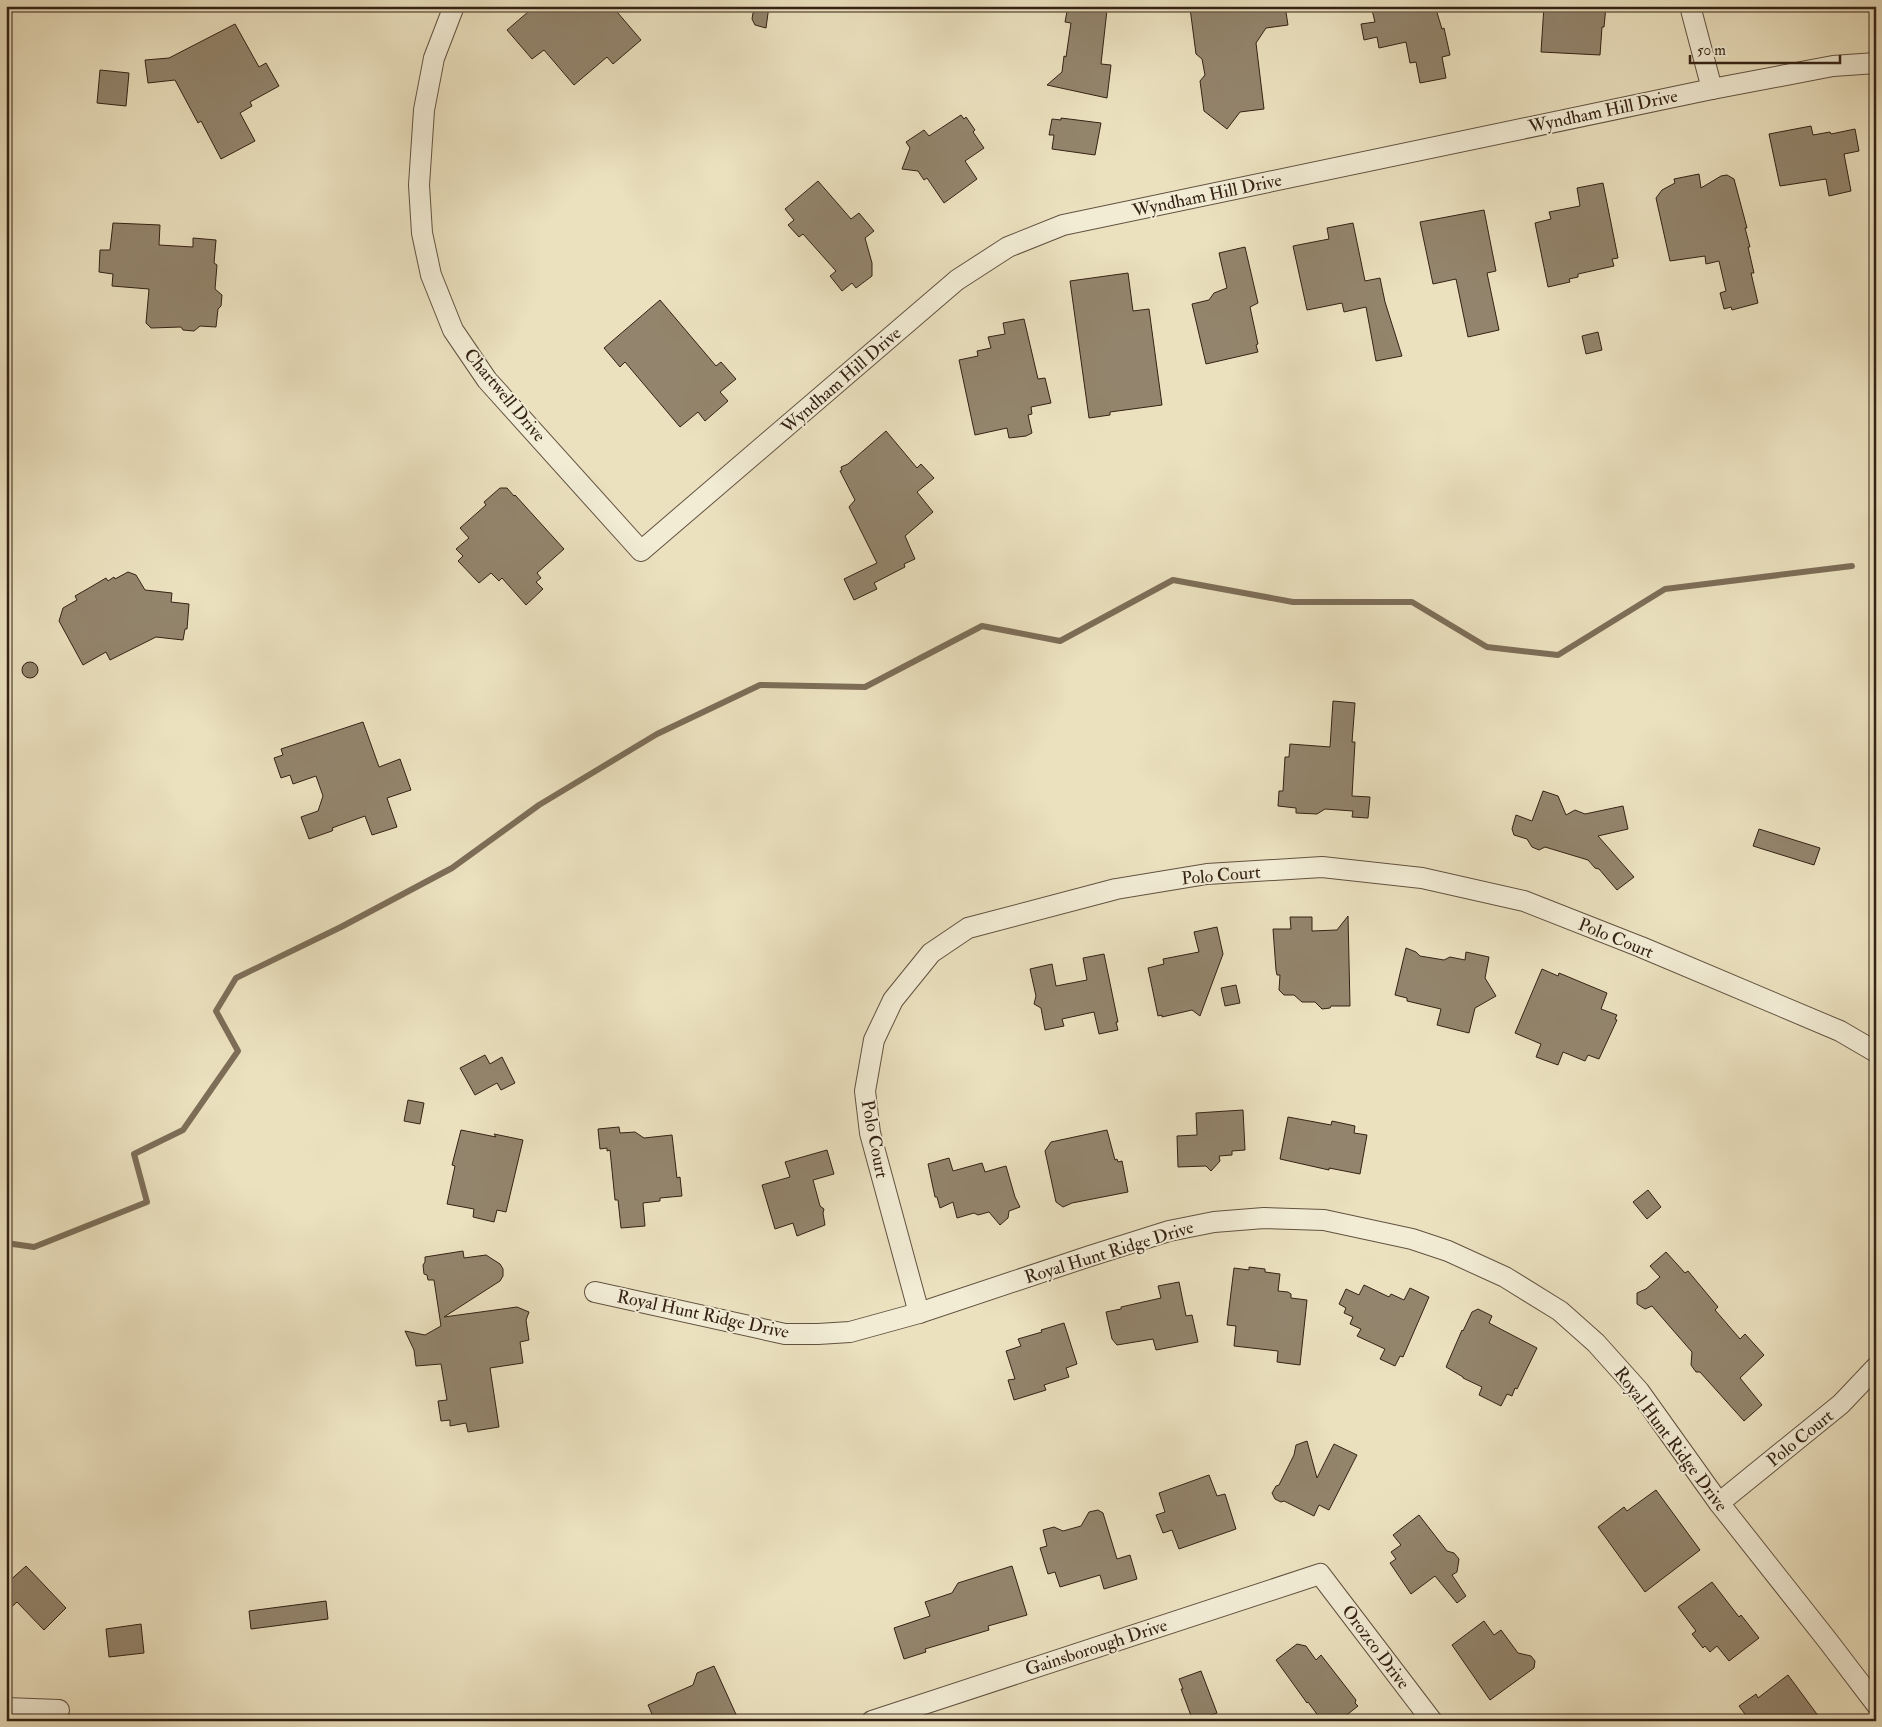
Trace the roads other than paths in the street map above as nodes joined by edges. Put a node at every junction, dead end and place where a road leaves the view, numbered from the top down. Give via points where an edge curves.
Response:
1 (454, 6) edge
2 (1690, 6) edge
3 (1876, 63) edge
4 (1712, 89) junction
5 (641, 551) joint
6 (1876, 1052) edge
7 (596, 1292) dead end
8 (919, 1313) junction
9 (1876, 1367) edge
10 (1719, 1503) junction
11 (1320, 1574) joint
12 (1876, 1704) edge
13 (6, 1708) edge
14 (58, 1710) dead end
15 (872, 1721) edge
16 (1432, 1721) edge

1 - 5 street, Chartwell Drive via 434,58 424,110 419,185 422,233 431,275 453,330 487,380
2 - 4 street
3 - 4 street, Wyndham Hill Drive via 1833,66
4 - 5 street, Wyndham Hill Drive via 1062,226 1008,247 957,280
6 - 8 street, Polo Court via 1840,1031 1524,901 1422,878 1322,867 1206,874 1116,889 968,928 931,953 893,1000 874,1040 865,1091 870,1133
7 - 8 street, Royal Hunt Ridge Drive via 785,1334 850,1332
8 - 10 street, Royal Hunt Ridge Drive via 1142,1239 1214,1222 1264,1218 1324,1220 1412,1239 1448,1251 1505,1277 1560,1311 1596,1343 1639,1391
9 - 10 street, Polo Court via 1841,1404
10 - 12 street, Royal Hunt Ridge Drive
11 - 15 street, Gainsborough Drive
11 - 16 street, Orozco Drive
13 - 14 street

